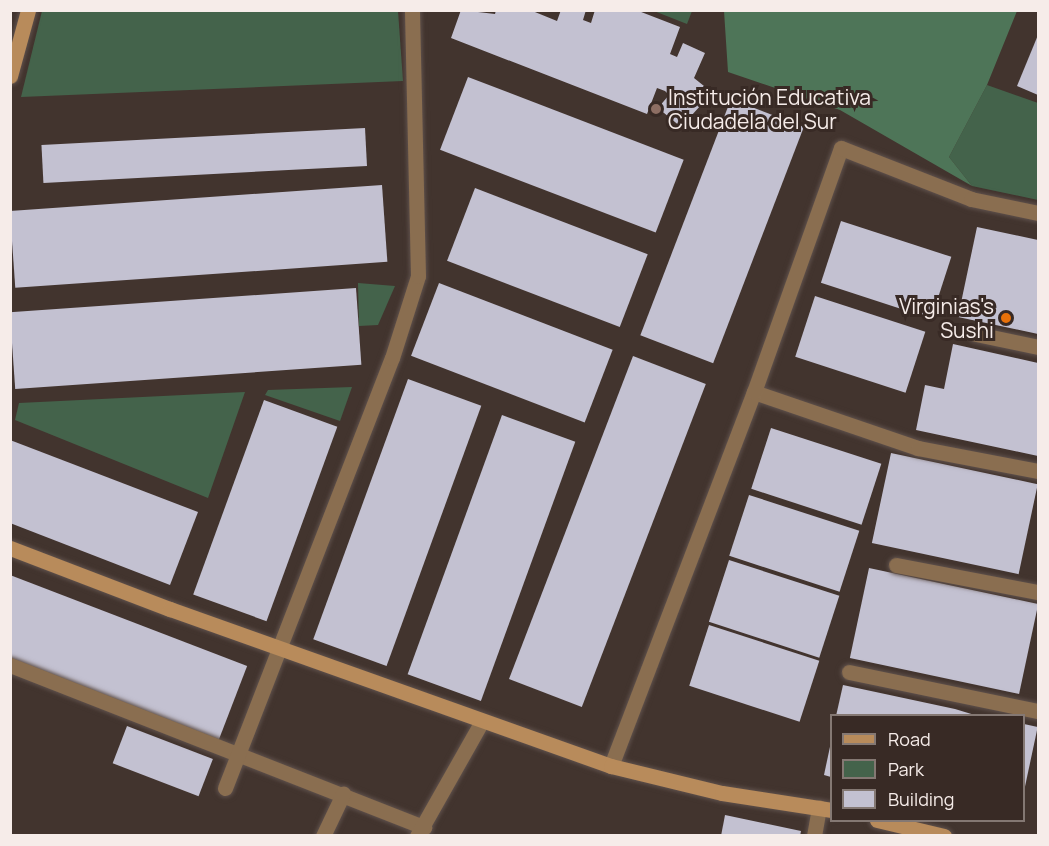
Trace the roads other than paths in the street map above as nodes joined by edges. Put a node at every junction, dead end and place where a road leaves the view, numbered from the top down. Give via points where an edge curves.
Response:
1 (28, 10) edge
2 (412, 10) edge
3 (10, 76) edge
4 (1038, 213) edge
5 (976, 334) dead end
6 (1038, 347) edge
7 (754, 392) junction
8 (1038, 471) edge
9 (10, 548) edge
10 (896, 566) dead end
11 (1038, 592) edge
12 (282, 647) junction
13 (10, 665) edge
14 (849, 672) dead end
15 (1038, 711) edge
16 (482, 721) junction
17 (238, 754) junction
18 (611, 765) junction
19 (225, 788) dead end
20 (343, 794) junction
21 (825, 809) edge
22 (885, 822) edge
23 (421, 831) edge
24 (940, 835) edge
25 (323, 836) edge
26 (814, 836) edge

1 - 3 street
2 - 12 street via 418,276 392,358
4 - 7 street via 971,199 841,148
5 - 6 street
7 - 8 street via 918,448
7 - 18 street
9 - 12 street
10 - 11 street
12 - 16 street
12 - 17 street
13 - 17 street
14 - 15 street
16 - 18 street
16 - 23 street
17 - 19 street
17 - 20 street
18 - 21 street via 722,793
20 - 23 street
20 - 25 street
21 - 26 street
22 - 24 street

